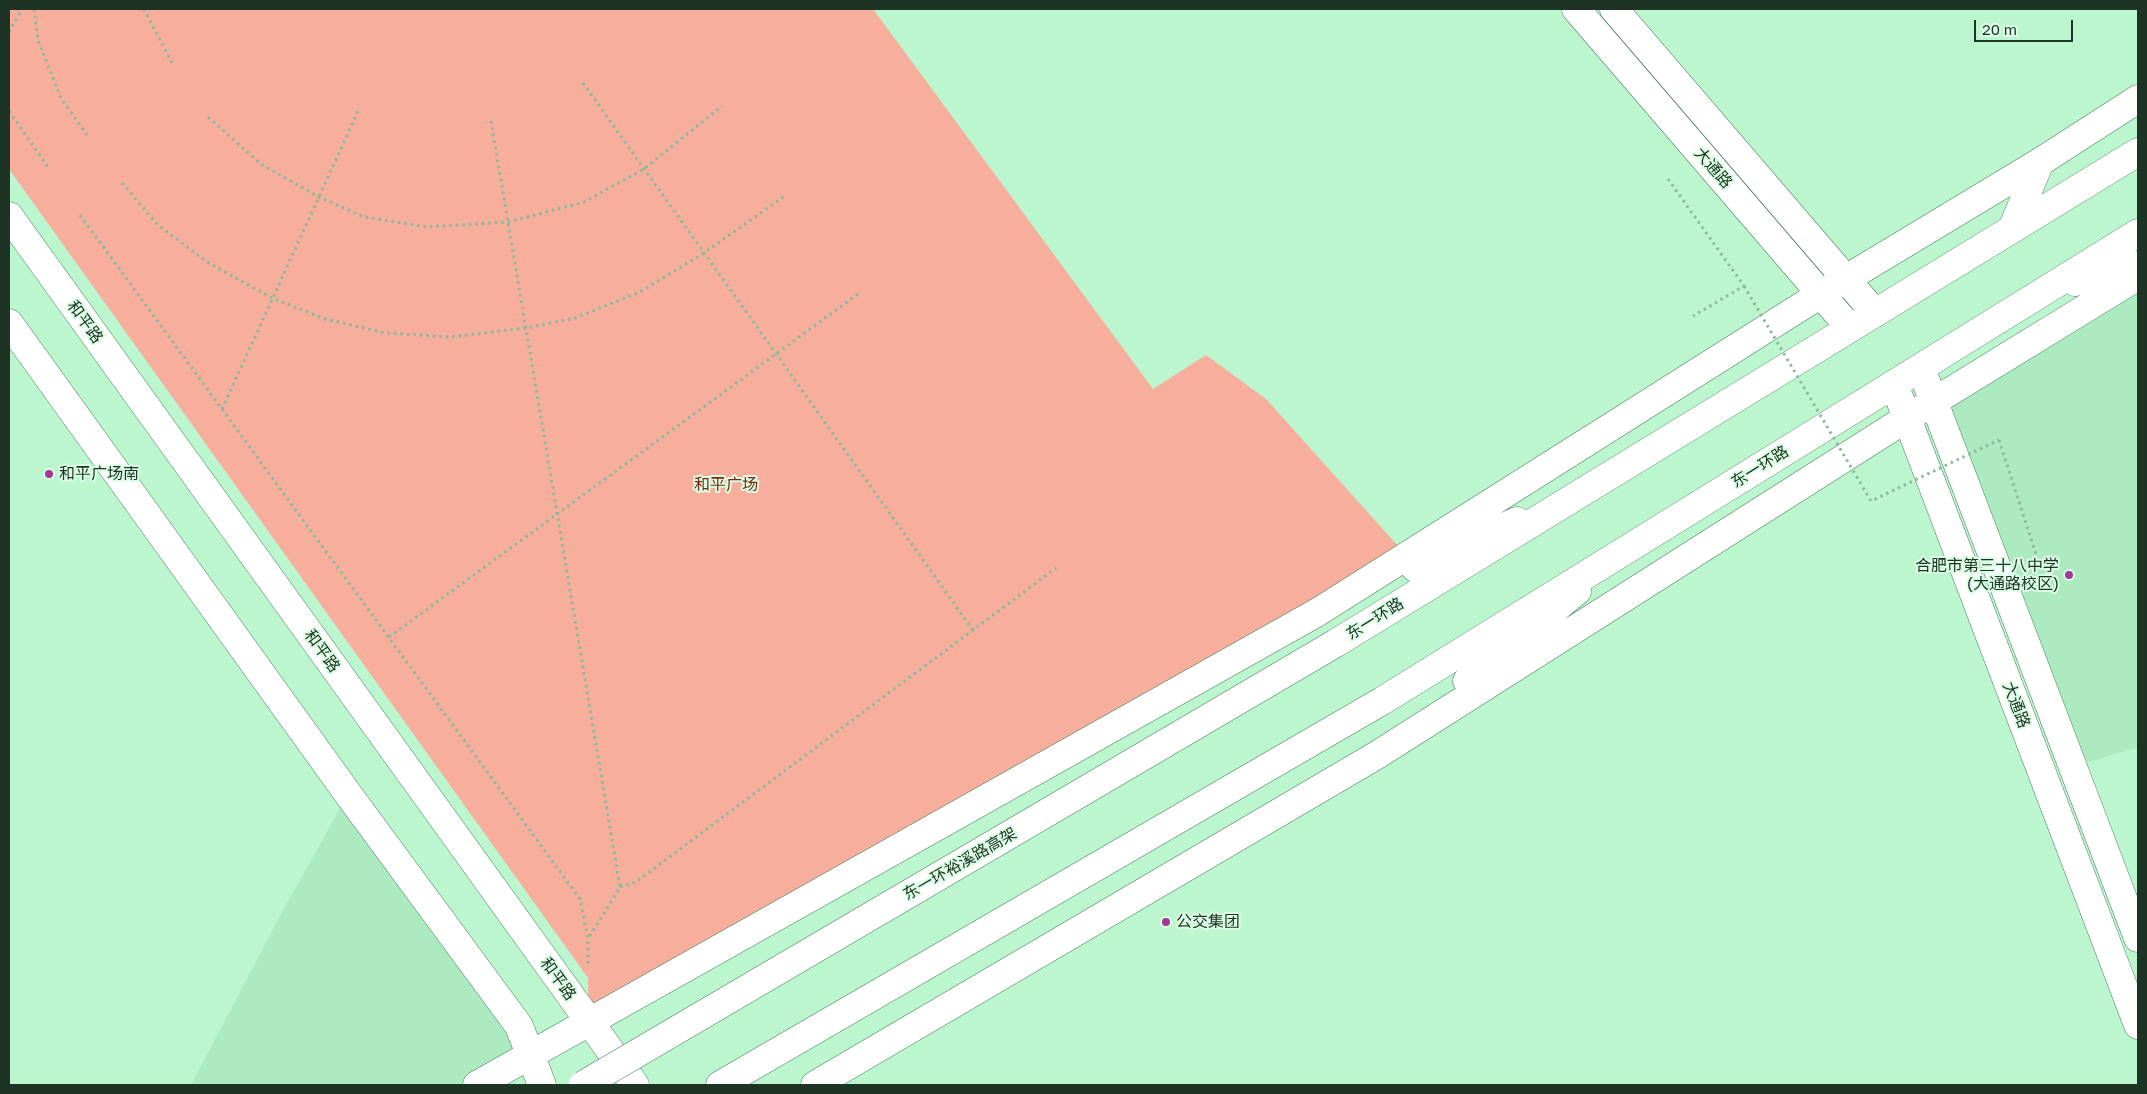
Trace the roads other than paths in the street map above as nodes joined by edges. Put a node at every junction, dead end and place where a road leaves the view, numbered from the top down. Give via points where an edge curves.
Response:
1 (1576, 9) edge
2 (1614, 9) edge
3 (2138, 99) edge
4 (2138, 152) edge
5 (2040, 162) junction
6 (9, 216) edge
7 (2012, 229) junction
8 (2138, 233) edge
9 (2138, 265) edge
10 (2138, 276) edge
11 (1845, 278) junction
12 (2049, 288) junction
13 (1821, 294) junction
14 (1875, 313) junction
15 (9, 323) edge
16 (1850, 328) junction
17 (1920, 368) junction
18 (1894, 384) junction
19 (1934, 403) junction
20 (1907, 418) junction
21 (1582, 492) junction
22 (1627, 549) junction
23 (1318, 612) junction
24 (1336, 643) joint
25 (1377, 755) junction
26 (2138, 938) edge
27 (589, 1022) junction
28 (2138, 1025) edge
29 (530, 1056) junction
30 (477, 1085) edge
31 (542, 1085) edge
32 (584, 1085) edge
33 (634, 1085) edge
34 (720, 1085) edge
35 (815, 1085) edge

1 - 13 main road, 大通路
2 - 11 main road, 大通路
3 - 5 main road
4 - 7 main road, 东一环路
5 - 7 main road
5 - 11 main road
6 - 27 main road, 和平路
7 - 14 main road, 东一环路
8 - 12 main road, 东一环路
9 - 12 main road
10 - 19 main road
11 - 13 main road
11 - 14 main road, 大通路
12 - 17 main road, 东一环路
13 - 16 main road, 大通路
13 - 23 main road
14 - 16 main road, 东一环路
15 - 29 main road via 518,1026
16 - 21 main road, 东一环路
17 - 18 main road, 东一环路
17 - 19 main road, 大通路
18 - 20 main road, 大通路
18 - 22 main road, 东一环路
19 - 20 main road
19 - 26 main road, 大通路
20 - 25 main road
20 - 28 main road, 大通路
21 - 23 main road
21 - 24 main road, 东一环路
22 - 25 main road
22 - 34 main road, 东一环路 via 1382,701
23 - 27 main road
24 - 32 main road, 东一环裕溪路高架, bridge
25 - 35 main road
27 - 29 main road
27 - 33 main road, 和平路
29 - 30 main road
29 - 31 main road

